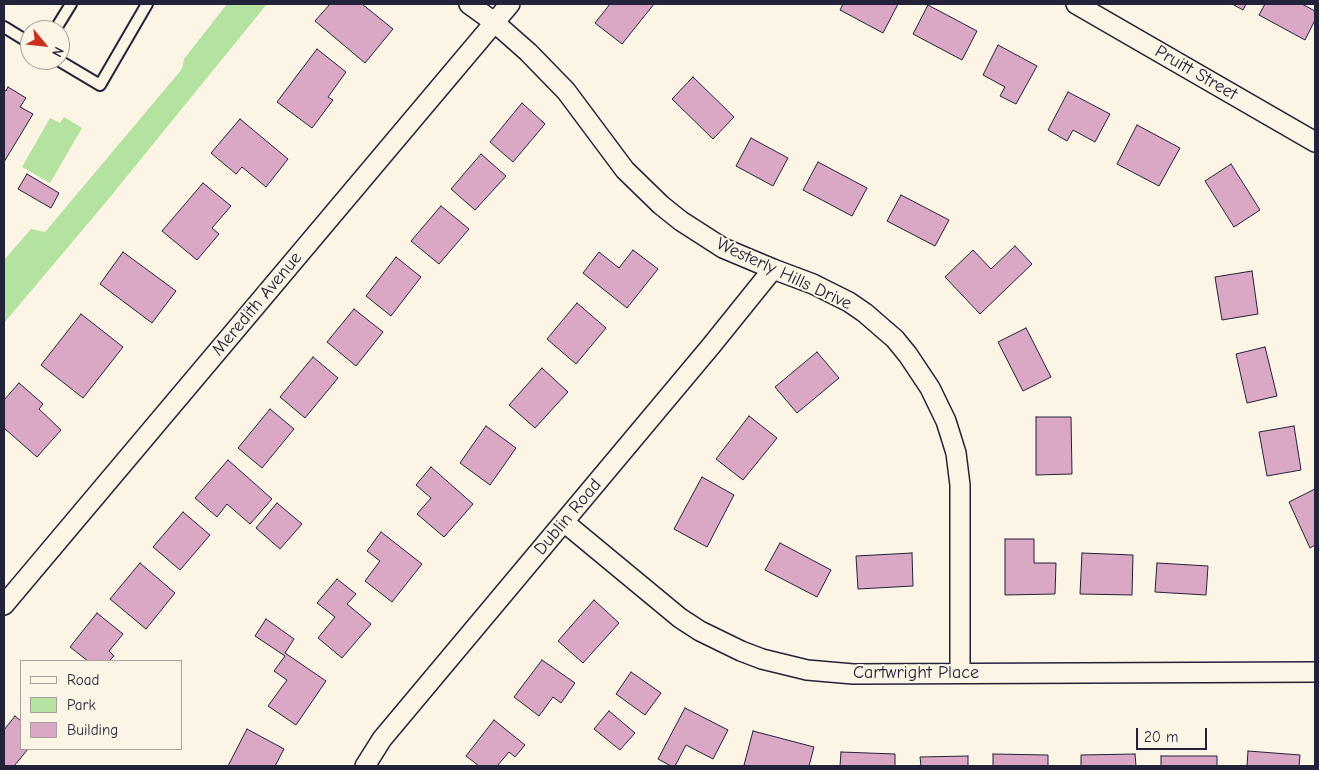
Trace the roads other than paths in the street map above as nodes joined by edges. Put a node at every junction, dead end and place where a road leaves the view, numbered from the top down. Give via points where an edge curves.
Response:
1 (71, 4) edge
2 (146, 4) edge
3 (469, 4) edge
4 (510, 4) edge
5 (1076, 4) edge
6 (61, 20) edge
7 (494, 22) junction
8 (4, 27) edge
9 (20, 37) edge
10 (70, 67) edge
11 (1315, 142) edge
12 (773, 269) junction
13 (564, 522) junction
14 (4, 605) edge
15 (1315, 672) edge
16 (960, 673) junction
17 (365, 766) edge

1 - 6 lane
2 - 10 lane via 100,84
3 - 7 street, Westerly Hills Drive
4 - 7 street, Meredith Avenue
5 - 11 street, Pruitt Street
7 - 12 street, Westerly Hills Drive via 566,91 625,170 661,206 723,248
7 - 14 street, Meredith Avenue
8 - 9 lane
12 - 13 street, Dublin Road
12 - 16 street, Westerly Hills Drive via 813,284 865,313 908,354 930,388 946,422 956,453 960,485
13 - 16 street, Cartwright Place via 680,618 741,651 807,670 853,674
13 - 17 street, Dublin Road via 382,739
15 - 16 street, Cartwright Place

